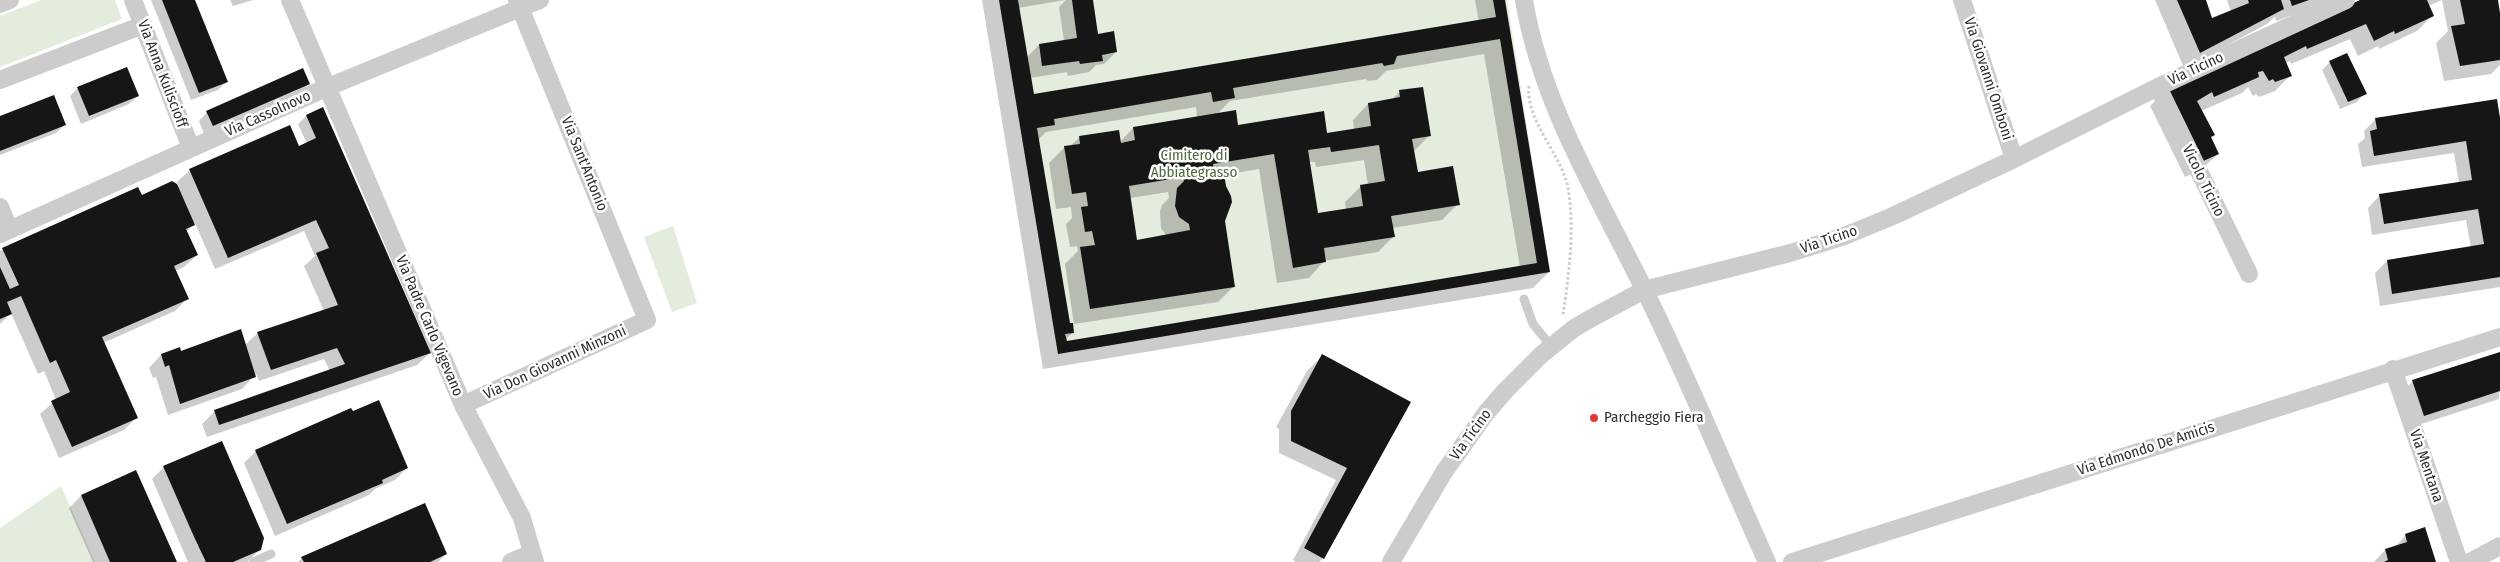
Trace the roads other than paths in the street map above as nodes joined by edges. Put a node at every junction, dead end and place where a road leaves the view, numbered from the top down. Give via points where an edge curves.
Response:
1 (10, 0) edge
2 (134, 0) edge
3 (290, 0) edge
4 (540, 0) edge
5 (1524, 0) edge
6 (1962, 0) edge
7 (2346, 0) edge
8 (0, 4) edge
9 (519, 4) edge
10 (143, 25) junction
11 (0, 80) edge
12 (328, 87) junction
13 (2158, 87) junction
14 (192, 148) junction
15 (2014, 159) junction
16 (0, 207) edge
17 (4, 232) edge
18 (2249, 274) dead end
19 (1644, 290) junction
20 (1524, 299) dead end
21 (647, 320) joint
22 (2500, 337) edge
23 (1546, 340) junction
24 (2393, 369) junction
25 (463, 405) junction
26 (188, 535) dead end
27 (2500, 546) edge
28 (271, 554) dead end
29 (534, 557) edge
30 (200, 562) edge
31 (253, 562) edge
32 (511, 562) edge
33 (1391, 562) edge
34 (1767, 562) edge
35 (1792, 562) edge
36 (2459, 562) edge
37 (2470, 562) edge

1 - 8 street
2 - 10 street, Via Anna Kuliscioff
3 - 12 street, Via Padre Carlo Vigevano
4 - 9 street, Via Cassolnovo
5 - 19 street via 1539,68 1602,209
6 - 15 street, Via Giovanni Omboni
7 - 13 street, Via Ticino
9 - 12 street, Via Cassolnovo
9 - 21 street, Via Sant'Antonio
10 - 11 street
10 - 14 street, Via Anna Kuliscioff
12 - 14 street, Via Cassolnovo
12 - 25 street, Via Padre Carlo Vigevano
13 - 15 street, Via Ticino
13 - 18 street, Vicolo Ticino
14 - 17 street, Via Cassolnovo
15 - 19 street, Via Ticino via 1842,237 1790,254
16 - 17 street
19 - 23 street, Via Ticino
19 - 34 street
20 - 23 lane via 1533,324
21 - 25 street, Via Don Giovanni Minzoni
22 - 24 street, Via Edmondo De Amicis
23 - 33 street, Via Ticino via 1473,430
24 - 35 street, Via Edmondo De Amicis
24 - 36 street, Via Mentana
25 - 29 street, Via Padre Carlo Vigevano via 522,518
26 - 30 lane
27 - 37 street
28 - 31 lane
29 - 32 street

